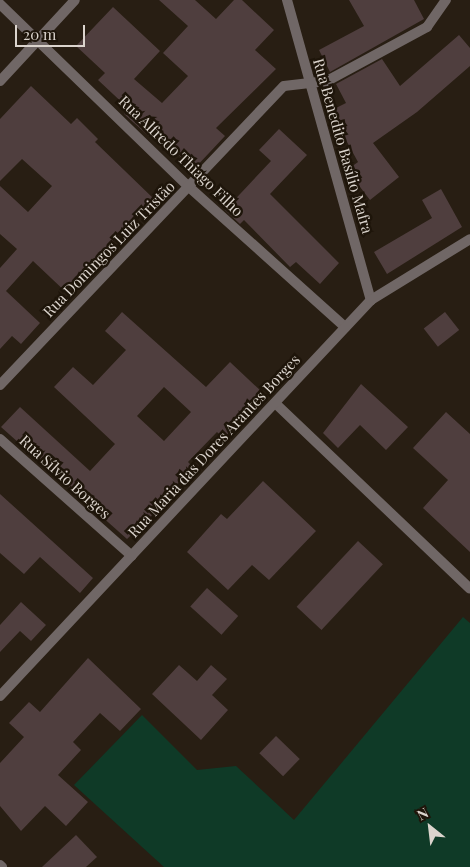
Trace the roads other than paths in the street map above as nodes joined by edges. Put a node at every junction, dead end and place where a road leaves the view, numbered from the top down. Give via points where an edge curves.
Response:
1 (75, 0) edge
2 (287, 0) edge
3 (446, 0) edge
4 (0, 4) edge
5 (39, 40) junction
6 (0, 82) edge
7 (309, 82) junction
8 (189, 188) junction
9 (470, 240) edge
10 (371, 300) junction
11 (345, 327) junction
12 (0, 385) edge
13 (275, 402) junction
14 (0, 439) edge
15 (132, 556) junction
16 (470, 590) edge
17 (0, 696) edge

1 - 5 street
2 - 7 street, Rua Benedito Basílio Mafra
3 - 7 street, Rua Domingos Luiz Tristão via 427,27 327,81
4 - 5 street, Rua Alfredo Thiago Filho
5 - 6 street
5 - 8 street, Rua Alfredo Thiago Filho
7 - 8 street, Rua Domingos Luiz Tristão via 284,86
7 - 10 street, Rua Benedito Basílio Mafra
8 - 11 street, Rua Alfredo Thiago Filho
8 - 12 street, Rua Domingos Luiz Tristão
9 - 10 street, Rua Maria das Dores Arantes Borges
10 - 11 street, Rua Maria das Dores Arantes Borges
11 - 13 street, Rua Maria das Dores Arantes Borges
13 - 15 street, Rua Maria das Dores Arantes Borges
13 - 16 street
14 - 15 street, Rua Sílvio Borges
15 - 17 street, Rua Maria das Dores Arantes Borges

